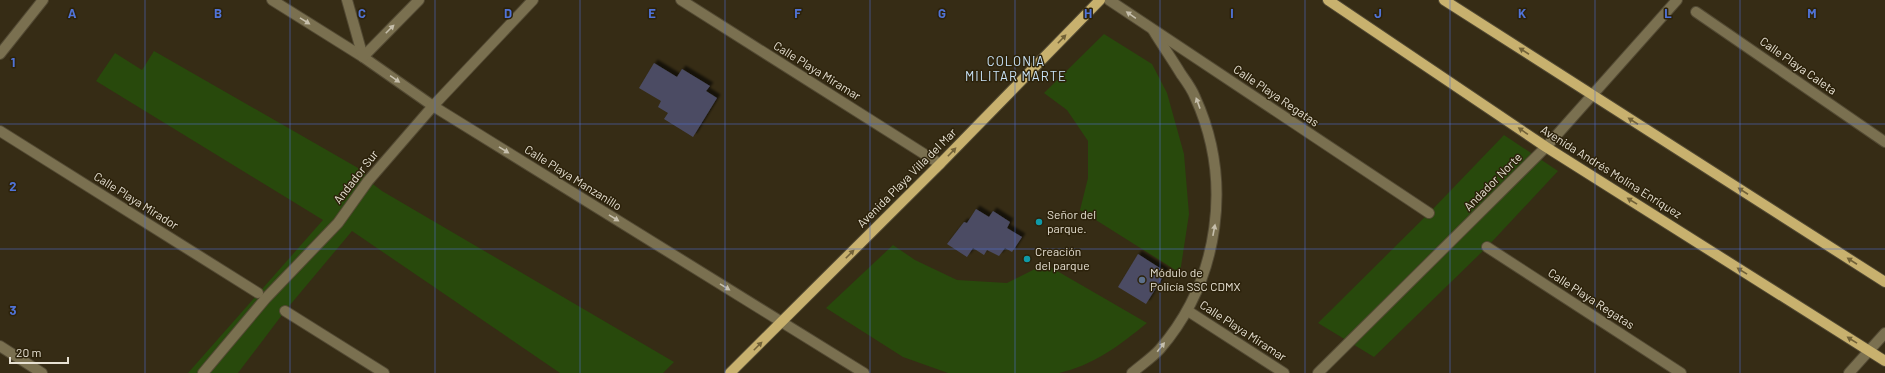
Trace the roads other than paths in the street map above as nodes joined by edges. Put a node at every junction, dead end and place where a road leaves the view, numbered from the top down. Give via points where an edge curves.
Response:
1 (43, 0) edge
2 (272, 0) edge
3 (347, 0) edge
4 (419, 0) edge
5 (533, 0) edge
6 (681, 0) edge
7 (1100, 0) edge
8 (1109, 0) edge
9 (1328, 0) edge
10 (1444, 0) edge
11 (1676, 0) edge
12 (1696, 12) dead end
13 (1153, 30) junction
14 (0, 54) edge
15 (363, 57) junction
16 (1593, 95) junction
17 (433, 106) junction
18 (0, 131) edge
19 (1885, 142) edge
20 (1546, 147) junction
21 (940, 164) junction
22 (1429, 213) dead end
23 (1487, 247) dead end
24 (1885, 282) edge
25 (258, 293) dead end
26 (285, 311) dead end
27 (1188, 311) junction
28 (782, 322) junction
29 (1885, 333) edge
30 (0, 346) edge
31 (1869, 351) junction
32 (1885, 361) edge
33 (42, 373) edge
34 (203, 373) edge
35 (384, 373) edge
36 (730, 373) edge
37 (864, 373) edge
38 (1132, 373) edge
39 (1284, 373) edge
40 (1318, 373) edge
41 (1681, 373) edge
42 (1849, 373) edge

1 - 14 street
2 -> 15 street, Calle Playa Manzanillo
3 - 15 street
15 -> 4 street
5 - 17 street, Andador Sur
6 - 21 street, Calle Playa Miramar
21 -> 7 main road, Avenida Playa Villa del Mar
13 -> 8 street, Calle Playa Regatas
20 -> 9 main road, Avenida Andrés Molina Enríquez
16 -> 10 main road
11 - 16 street, Andador Norte
12 - 19 street, Calle Playa Caleta
13 - 22 street, Calle Playa Regatas
27 -> 13 street via 1205,272 1215,225 1215,175 1210,137 1195,96
15 -> 17 street, Calle Playa Manzanillo
16 - 20 street, Andador Norte
24 -> 16 main road
17 -> 28 street, Calle Playa Manzanillo
17 - 34 street, Andador Sur via 368,181 338,223 266,298
18 - 25 street, Calle Playa Mirador
31 -> 20 main road, Avenida Andrés Molina Enríquez
20 - 40 street, Andador Norte
28 -> 21 main road, Avenida Playa Villa del Mar
23 - 41 street, Calle Playa Regatas
26 - 35 street
38 -> 27 street via 1159,350
27 - 39 street, Calle Playa Miramar
36 -> 28 main road, Avenida Playa Villa del Mar
28 - 37 street, Calle Playa Manzanillo
29 - 31 street
30 - 33 street
31 - 32 main road, Avenida Andrés Molina Enríquez
31 - 42 street

